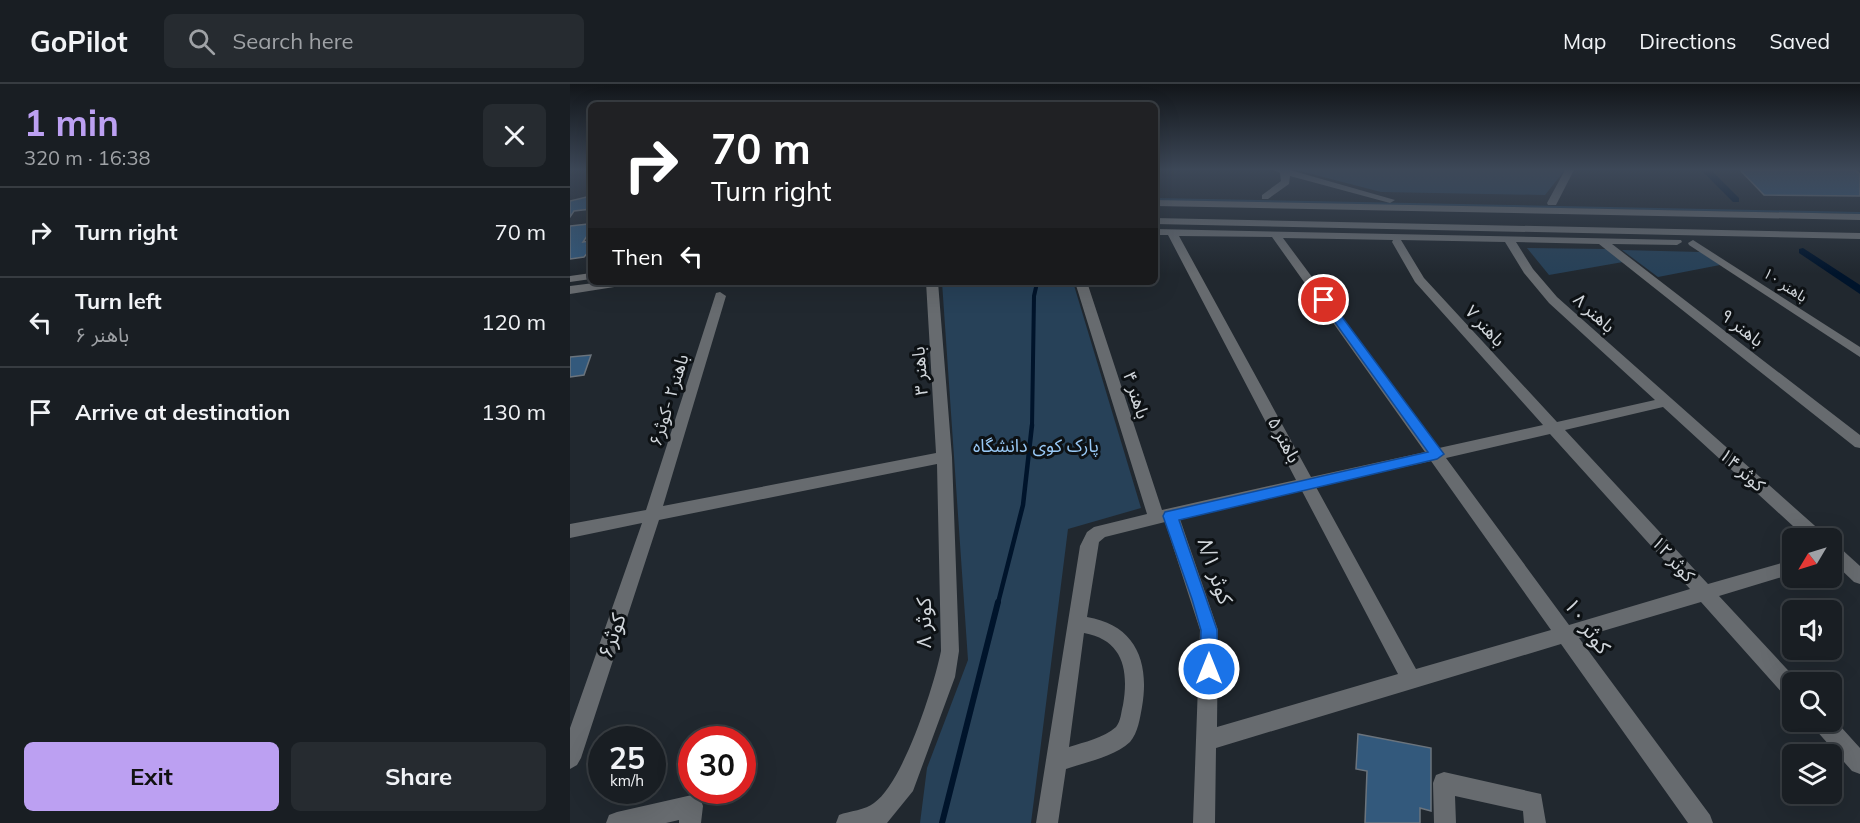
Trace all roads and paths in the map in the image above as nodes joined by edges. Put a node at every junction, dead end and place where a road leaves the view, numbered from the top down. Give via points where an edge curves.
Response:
1 (1230, 204) edge
2 (1628, 204) edge
3 (1860, 209) edge
4 (1860, 217) edge
5 (1158, 221) edge
6 (1324, 230) junction
7 (1158, 232) edge
8 (1172, 232) junction
9 (1276, 235) junction
10 (1860, 236) edge
11 (1740, 238) junction
12 (1509, 239) junction
13 (1823, 239) junction
14 (1397, 242) dead end
15 (1603, 242) junction
16 (1693, 243) junction
17 (1860, 243) edge
18 (570, 279) edge
19 (588, 281) edge
20 (588, 281) edge
21 (932, 285) edge
22 (1082, 285) edge
23 (570, 290) edge
24 (720, 296) dead end
25 (1860, 353) edge
26 (1667, 402) junction
27 (1555, 428) junction
28 (1860, 443) edge
29 (1437, 454) junction
30 (944, 457) junction
31 (1308, 484) junction
32 (653, 514) junction
33 (1163, 517) junction
34 (1806, 528) edge
35 (570, 531) edge
36 (1842, 558) edge
37 (1782, 570) edge
38 (1860, 577) edge
39 (1704, 593) junction
40 (1076, 623) junction
41 (1564, 634) junction
42 (1782, 678) edge
43 (1411, 680) junction
44 (1832, 732) edge
45 (1207, 740) junction
46 (570, 758) edge
47 (1054, 762) junction
48 (1860, 762) edge
49 (877, 818) edge
50 (616, 823) edge
51 (690, 823) edge
52 (847, 823) edge
53 (1047, 823) edge
54 (1204, 823) edge
55 (1445, 823) edge
56 (1535, 823) edge
57 (1702, 823) edge

1 - 4 street
2 - 3 street
5 - 6 street
6 - 9 street
6 - 11 street
6 - 12 street
7 - 8 street
8 - 9 street
8 - 31 street, باهنر ۵
9 - 29 street, کوثر ۱۰
10 - 13 street
11 - 13 street
11 - 16 street
12 - 15 street
12 - 26 street, باهنر ۸ via 1528,271 1553,300
13 - 17 street
14 - 27 street, باهنر ۷ via 1419,280
15 - 16 street
15 - 28 street, باهنر ۹
16 - 25 street, باهنر ۱۰
18 - 19 street
20 - 23 street
21 - 30 street, باهنر ۳
22 - 33 street, باهنر ۴
24 - 32 street, باهنر۲ -کوثر۶
26 - 27 street
26 - 34 street, کوثر ۱۴
27 - 29 street
27 - 39 street, کوثر ۱۲
29 - 31 street
29 - 41 street, کوثر ۱۰
30 - 32 street
30 - 49 street, کوثر ۸ via 950,651 945,677 905,783
31 - 33 street
31 - 43 street, باهنر ۵
32 - 35 street
32 - 46 street, کوثر۶
33 - 40 street via 1093,537 1088,546
33 - 45 street, کوثر ۸/۱ via 1200,599 1209,630
36 - 38 street
37 - 39 street
39 - 41 street
39 - 42 street, کوثر ۱۲
40 - 47 street
40 - 47 street via 1107,630 1119,640 1131,660 1137,687 1124,732 1110,742
41 - 43 street
41 - 57 street, کوثر ۱۰
43 - 45 street
44 - 48 street
45 - 54 street, کوثر ۸/۱
47 - 53 street
49 - 52 street
50 - 51 street via 692,806
55 - 56 street via 1444,783 1533,802

